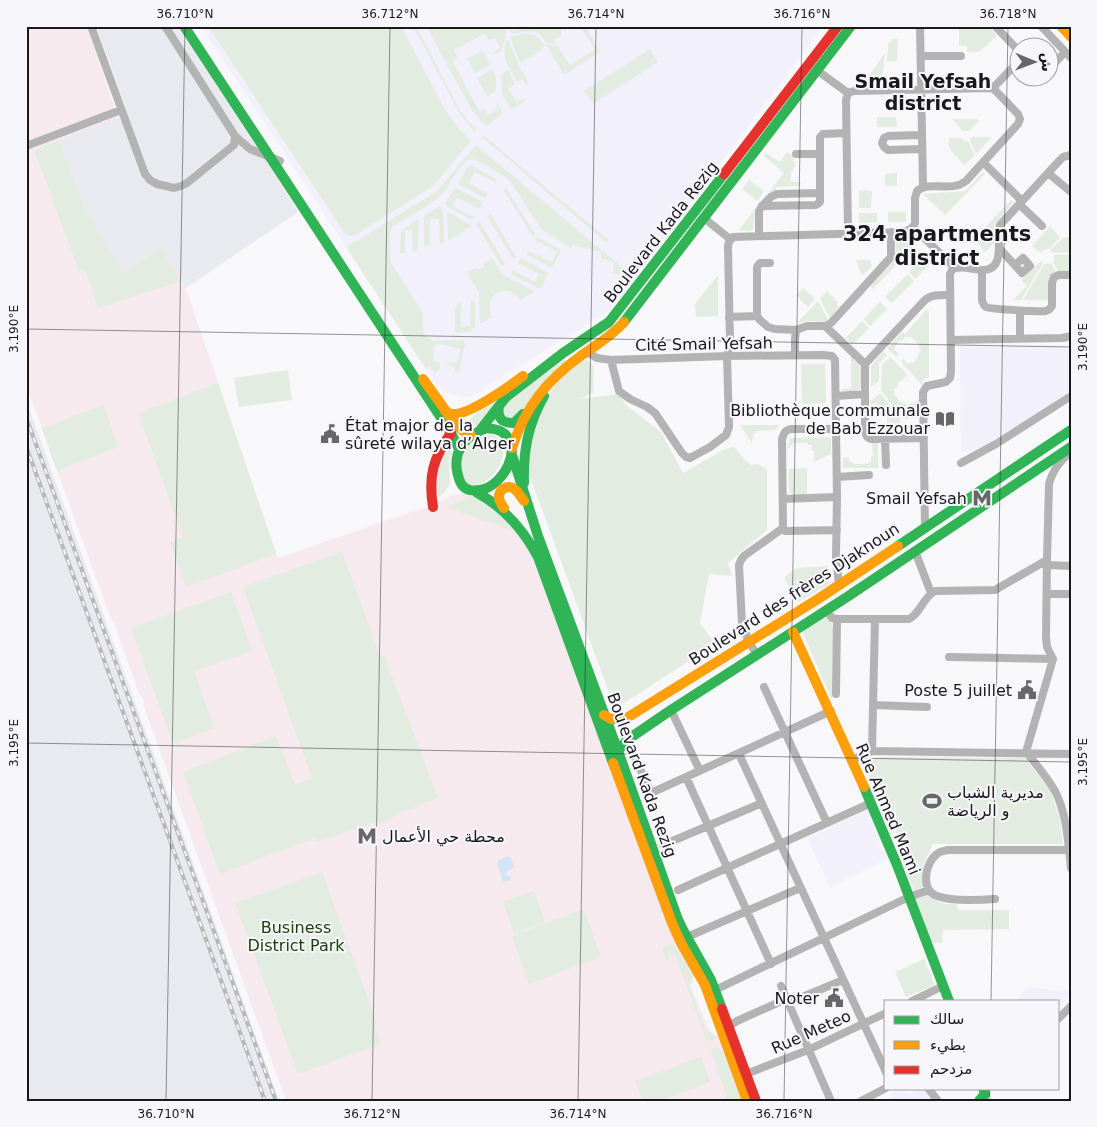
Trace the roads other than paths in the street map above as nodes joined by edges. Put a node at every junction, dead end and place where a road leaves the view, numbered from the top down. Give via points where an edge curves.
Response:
1 (90, 26) edge
2 (165, 26) edge
3 (184, 26) edge
4 (192, 26) edge
5 (838, 26) edge
6 (852, 26) edge
7 (995, 26) edge
8 (1041, 26) edge
9 (1060, 26) edge
10 (918, 28) edge
11 (1071, 37) edge
12 (1010, 42) edge
13 (1065, 52) junction
14 (920, 56) junction
15 (961, 56) dead end
16 (1060, 57) edge
17 (1071, 58) edge
18 (1010, 70) edge
19 (818, 71) junction
20 (993, 88) junction
21 (921, 90) junction
22 (848, 93) junction
23 (121, 110) junction
24 (846, 133) junction
25 (922, 135) junction
26 (235, 136) junction
27 (26, 146) edge
28 (922, 149) junction
29 (796, 154) dead end
30 (819, 154) junction
31 (1071, 155) edge
32 (275, 159) junction
33 (983, 162) junction
34 (1048, 173) junction
35 (923, 187) junction
36 (1071, 192) edge
37 (820, 193) junction
38 (1021, 203) junction
39 (762, 206) junction
40 (704, 218) junction
41 (1042, 226) dead end
42 (913, 227) junction
43 (891, 232) junction
44 (848, 233) junction
45 (759, 236) junction
46 (730, 239) junction
47 (999, 248) junction
48 (770, 263) dead end
49 (955, 268) junction
50 (982, 270) junction
51 (1022, 273) dead end
52 (1071, 275) edge
53 (950, 294) junction
54 (1020, 311) junction
55 (757, 316) junction
56 (729, 317) junction
57 (825, 326) junction
58 (796, 330) junction
59 (1071, 336) edge
60 (1020, 338) junction
61 (392, 340) junction
62 (951, 340) junction
63 (587, 352) junction
64 (563, 353) junction
65 (726, 356) junction
66 (795, 356) junction
67 (611, 360) junction
68 (865, 364) junction
69 (560, 372) junction
70 (865, 394) junction
71 (836, 396) junction
72 (1071, 396) edge
73 (498, 406) junction
74 (530, 406) junction
75 (445, 411) junction
76 (482, 429) junction
77 (836, 429) junction
78 (1071, 430) edge
79 (451, 433) junction
80 (471, 435) junction
81 (924, 438) junction
82 (885, 439) junction
83 (459, 449) junction
84 (1071, 449) edge
85 (512, 451) junction
86 (961, 464) dead end
87 (886, 465) dead end
88 (869, 475) dead end
89 (837, 476) junction
90 (476, 492) junction
91 (525, 494) junction
92 (837, 497) junction
93 (783, 499) junction
94 (528, 506) junction
95 (433, 507) dead end
96 (507, 514) junction
97 (783, 528) junction
98 (925, 528) junction
99 (837, 530) junction
100 (915, 551) junction
101 (1047, 563) junction
102 (1071, 566) edge
103 (839, 585) junction
104 (931, 593) junction
105 (1047, 594) junction
106 (1071, 594) edge
107 (818, 599) junction
108 (826, 611) junction
109 (837, 619) junction
110 (874, 619) junction
111 (793, 632) junction
112 (749, 642) junction
113 (757, 655) junction
114 (949, 657) dead end
115 (1053, 659) junction
116 (764, 687) dead end
117 (836, 694) dead end
118 (873, 705) junction
119 (927, 707) dead end
120 (671, 710) junction
121 (831, 710) junction
122 (604, 715) junction
123 (784, 732) junction
124 (627, 740) junction
125 (618, 751) junction
126 (872, 751) junction
127 (1026, 752) junction
128 (739, 754) junction
129 (1071, 754) edge
130 (852, 760) junction
131 (700, 771) junction
132 (686, 777) junction
133 (762, 803) junction
134 (870, 803) junction
135 (827, 823) junction
136 (708, 826) junction
137 (780, 844) junction
138 (663, 845) dead end
139 (1069, 850) junction
140 (727, 868) junction
141 (1071, 868) edge
142 (800, 888) junction
143 (678, 890) dead end
144 (929, 890) junction
145 (909, 897) junction
146 (995, 900) dead end
147 (747, 911) junction
148 (687, 937) junction
149 (824, 938) junction
150 (771, 964) junction
151 (843, 980) junction
152 (780, 986) dead end
153 (943, 986) junction
154 (715, 990) junction
155 (914, 1000) edge
156 (948, 1000) edge
157 (787, 1001) junction
158 (1071, 1006) edge
159 (884, 1014) edge
160 (1060, 1017) edge
161 (864, 1023) junction
162 (726, 1029) junction
163 (808, 1050) junction
164 (884, 1068) edge
165 (746, 1074) junction
166 (884, 1089) edge
167 (930, 1090) edge
168 (747, 1101) edge
169 (756, 1101) edge
170 (831, 1101) edge
171 (861, 1101) edge
172 (938, 1101) edge

1 - 23 street
2 - 26 street
3 - 32 main road
4 - 32 main road
5 - 64 main road, Boulevard Kada Rezig via 623,306 608,322
6 - 19 main road, Boulevard Kada Rezig
7 - 12 street
8 - 13 street
9 - 11 main road
10 - 14 street
13 - 16 street
13 - 17 street
14 - 15 street
14 - 21 street
18 - 20 street
19 - 22 street
19 - 40 main road, Boulevard Kada Rezig
20 - 21 street
20 - 33 street via 1020,119
21 - 22 street
21 - 25 street
22 - 24 street
23 - 26 street via 144,174 166,187 187,183 234,145
23 - 27 street
24 - 30 street via 821,135
24 - 44 street
25 - 28 street
25 - 28 street via 888,136 882,143 888,150
26 - 32 street via 250,149
28 - 35 street
29 - 30 street
30 - 37 street
31 - 34 street via 1063,157
32 - 61 main road
33 - 35 street via 961,185
33 - 38 street
34 - 36 street
34 - 38 street
35 - 42 street via 916,194
37 - 39 street via 778,194
37 - 39 street via 820,202 816,205
38 - 41 street
38 - 47 street via 1000,225
39 - 45 street
40 - 46 street
40 - 63 main road, Boulevard Kada Rezig via 624,324
42 - 43 street via 907,231
42 - 49 street
43 - 44 street
43 - 57 street via 891,257
44 - 45 street
45 - 46 street
46 - 56 street
47 - 50 street via 995,264
47 - 51 street
48 - 55 street via 760,263 757,267
49 - 50 street
49 - 53 street via 950,274
50 - 54 street via 985,306
52 - 54 street via 1054,277 1050,308
53 - 62 street
53 - 68 street via 929,297
54 - 60 street
55 - 56 street
55 - 58 street via 771,329
56 - 65 street via 730,342
57 - 58 street
57 - 68 street
58 - 66 street
59 - 60 street
60 - 62 street
61 - 75 main road
61 - 79 main road
62 - 81 street via 950,378 927,386 923,392
63 - 67 street, Cité Smail Yefsah via 597,358
63 - 69 main road, Boulevard Kada Rezig
64 - 73 main road, Boulevard Kada Rezig
64 - 75 main road via 466,411 455,415
65 - 66 street, Cité Smail Yefsah
65 - 67 street, Cité Smail Yefsah
65 - 67 street via 726,434 710,448 690,458 682,453 655,413 619,391
66 - 71 street, Cité Smail Yefsah via 832,356 835,360
68 - 70 street
69 - 74 main road via 544,386
69 - 91 main road via 534,414 528,433 523,466
70 - 71 street
70 - 82 street via 866,435
71 - 77 street
72 - 86 street
73 - 74 main road via 499,418 511,424
73 - 76 main road, Boulevard Kada Rezig
74 - 85 main road
75 - 80 main road via 462,431
76 - 80 main road, Boulevard Kada Rezig
76 - 85 main road, Boulevard Kada Rezig via 504,432 509,437
77 - 89 street
77 - 93 street via 787,430 782,439
78 - 98 main road, Boulevard des frères Djaknoun
79 - 83 main road
79 - 95 main road via 438,452 431,474
80 - 83 main road, Boulevard Kada Rezig
81 - 82 street
81 - 98 street
82 - 87 street
83 - 90 main road, Boulevard Kada Rezig via 456,464 459,481
84 - 100 main road, Boulevard des frères Djaknoun
84 - 101 street via 1056,467 1049,484
85 - 90 main road via 508,466 498,482
85 - 91 main road, Boulevard Kada Rezig
88 - 89 street
89 - 92 street
90 - 96 main road, Boulevard Kada Rezig
91 - 94 main road, Boulevard Kada Rezig
92 - 93 street
92 - 99 street
93 - 97 street
94 - 96 main road via 515,489 506,487 501,489 499,499
94 - 122 main road, Boulevard Kada Rezig
96 - 162 main road, Boulevard Kada Rezig via 527,537 538,557 672,923
97 - 99 street via 785,531
97 - 112 street via 744,556 739,565 742,624
98 - 103 main road, Boulevard des frères Djaknoun
99 - 103 street
100 - 104 street
100 - 108 main road, Boulevard des frères Djaknoun
101 - 102 street
101 - 104 street via 995,590 940,590
101 - 105 street
103 - 107 main road, Boulevard des frères Djaknoun
104 - 110 street via 909,619
105 - 106 street
105 - 115 street via 1046,647
107 - 108 main road
107 - 112 main road, Boulevard des frères Djaknoun
108 - 109 street
108 - 111 main road, Boulevard des frères Djaknoun
109 - 110 street
109 - 117 street
110 - 118 street
111 - 113 main road, Boulevard des frères Djaknoun
111 - 121 main road, Rue Ahmed Mami
112 - 113 street
112 - 122 main road, Boulevard des frères Djaknoun via 625,719 611,719
113 - 120 main road, Boulevard des frères Djaknoun
114 - 115 street
115 - 127 street
116 - 123 street
118 - 119 street
118 - 126 street
120 - 124 main road, Boulevard des frères Djaknoun
120 - 131 street
121 - 123 street
121 - 130 main road, Rue Ahmed Mami
122 - 125 main road, Boulevard Kada Rezig
123 - 128 street
123 - 135 street
124 - 125 main road, Boulevard des frères Djaknoun
124 - 132 street via 651,793
125 - 148 main road, Boulevard Kada Rezig
126 - 127 street
126 - 130 street
127 - 129 street
127 - 139 street via 1054,790 1062,809
128 - 131 street
128 - 133 street
130 - 134 main road, Rue Ahmed Mami
131 - 132 street
132 - 136 street
133 - 136 street
133 - 137 street
134 - 135 street
134 - 145 main road, Rue Ahmed Mami
135 - 137 street
136 - 138 street
136 - 140 street
137 - 140 street
137 - 142 street
139 - 141 street
139 - 144 street via 943,851 931,861 927,871
140 - 143 street
140 - 147 street
142 - 147 street
142 - 149 street
144 - 145 street
144 - 146 street via 944,898
145 - 149 street
145 - 153 main road, Rue Ahmed Mami
147 - 148 street
147 - 150 street
148 - 154 main road, Boulevard Kada Rezig
149 - 150 street
149 - 151 street
150 - 154 street
151 - 157 street
151 - 161 street
152 - 157 street
153 - 155 street
153 - 156 main road, Rue Ahmed Mami
154 - 162 main road, Boulevard Kada Rezig
157 - 162 street via 737,1021
157 - 163 street
158 - 160 street
159 - 161 street, Rue Meteo
161 - 163 street, Rue Meteo
161 - 164 street
162 - 165 main road, Boulevard Kada Rezig
162 - 168 main road, Boulevard Kada Rezig
163 - 165 street, Rue Meteo
163 - 170 street
165 - 169 main road, Boulevard Kada Rezig
166 - 171 street
167 - 172 street

